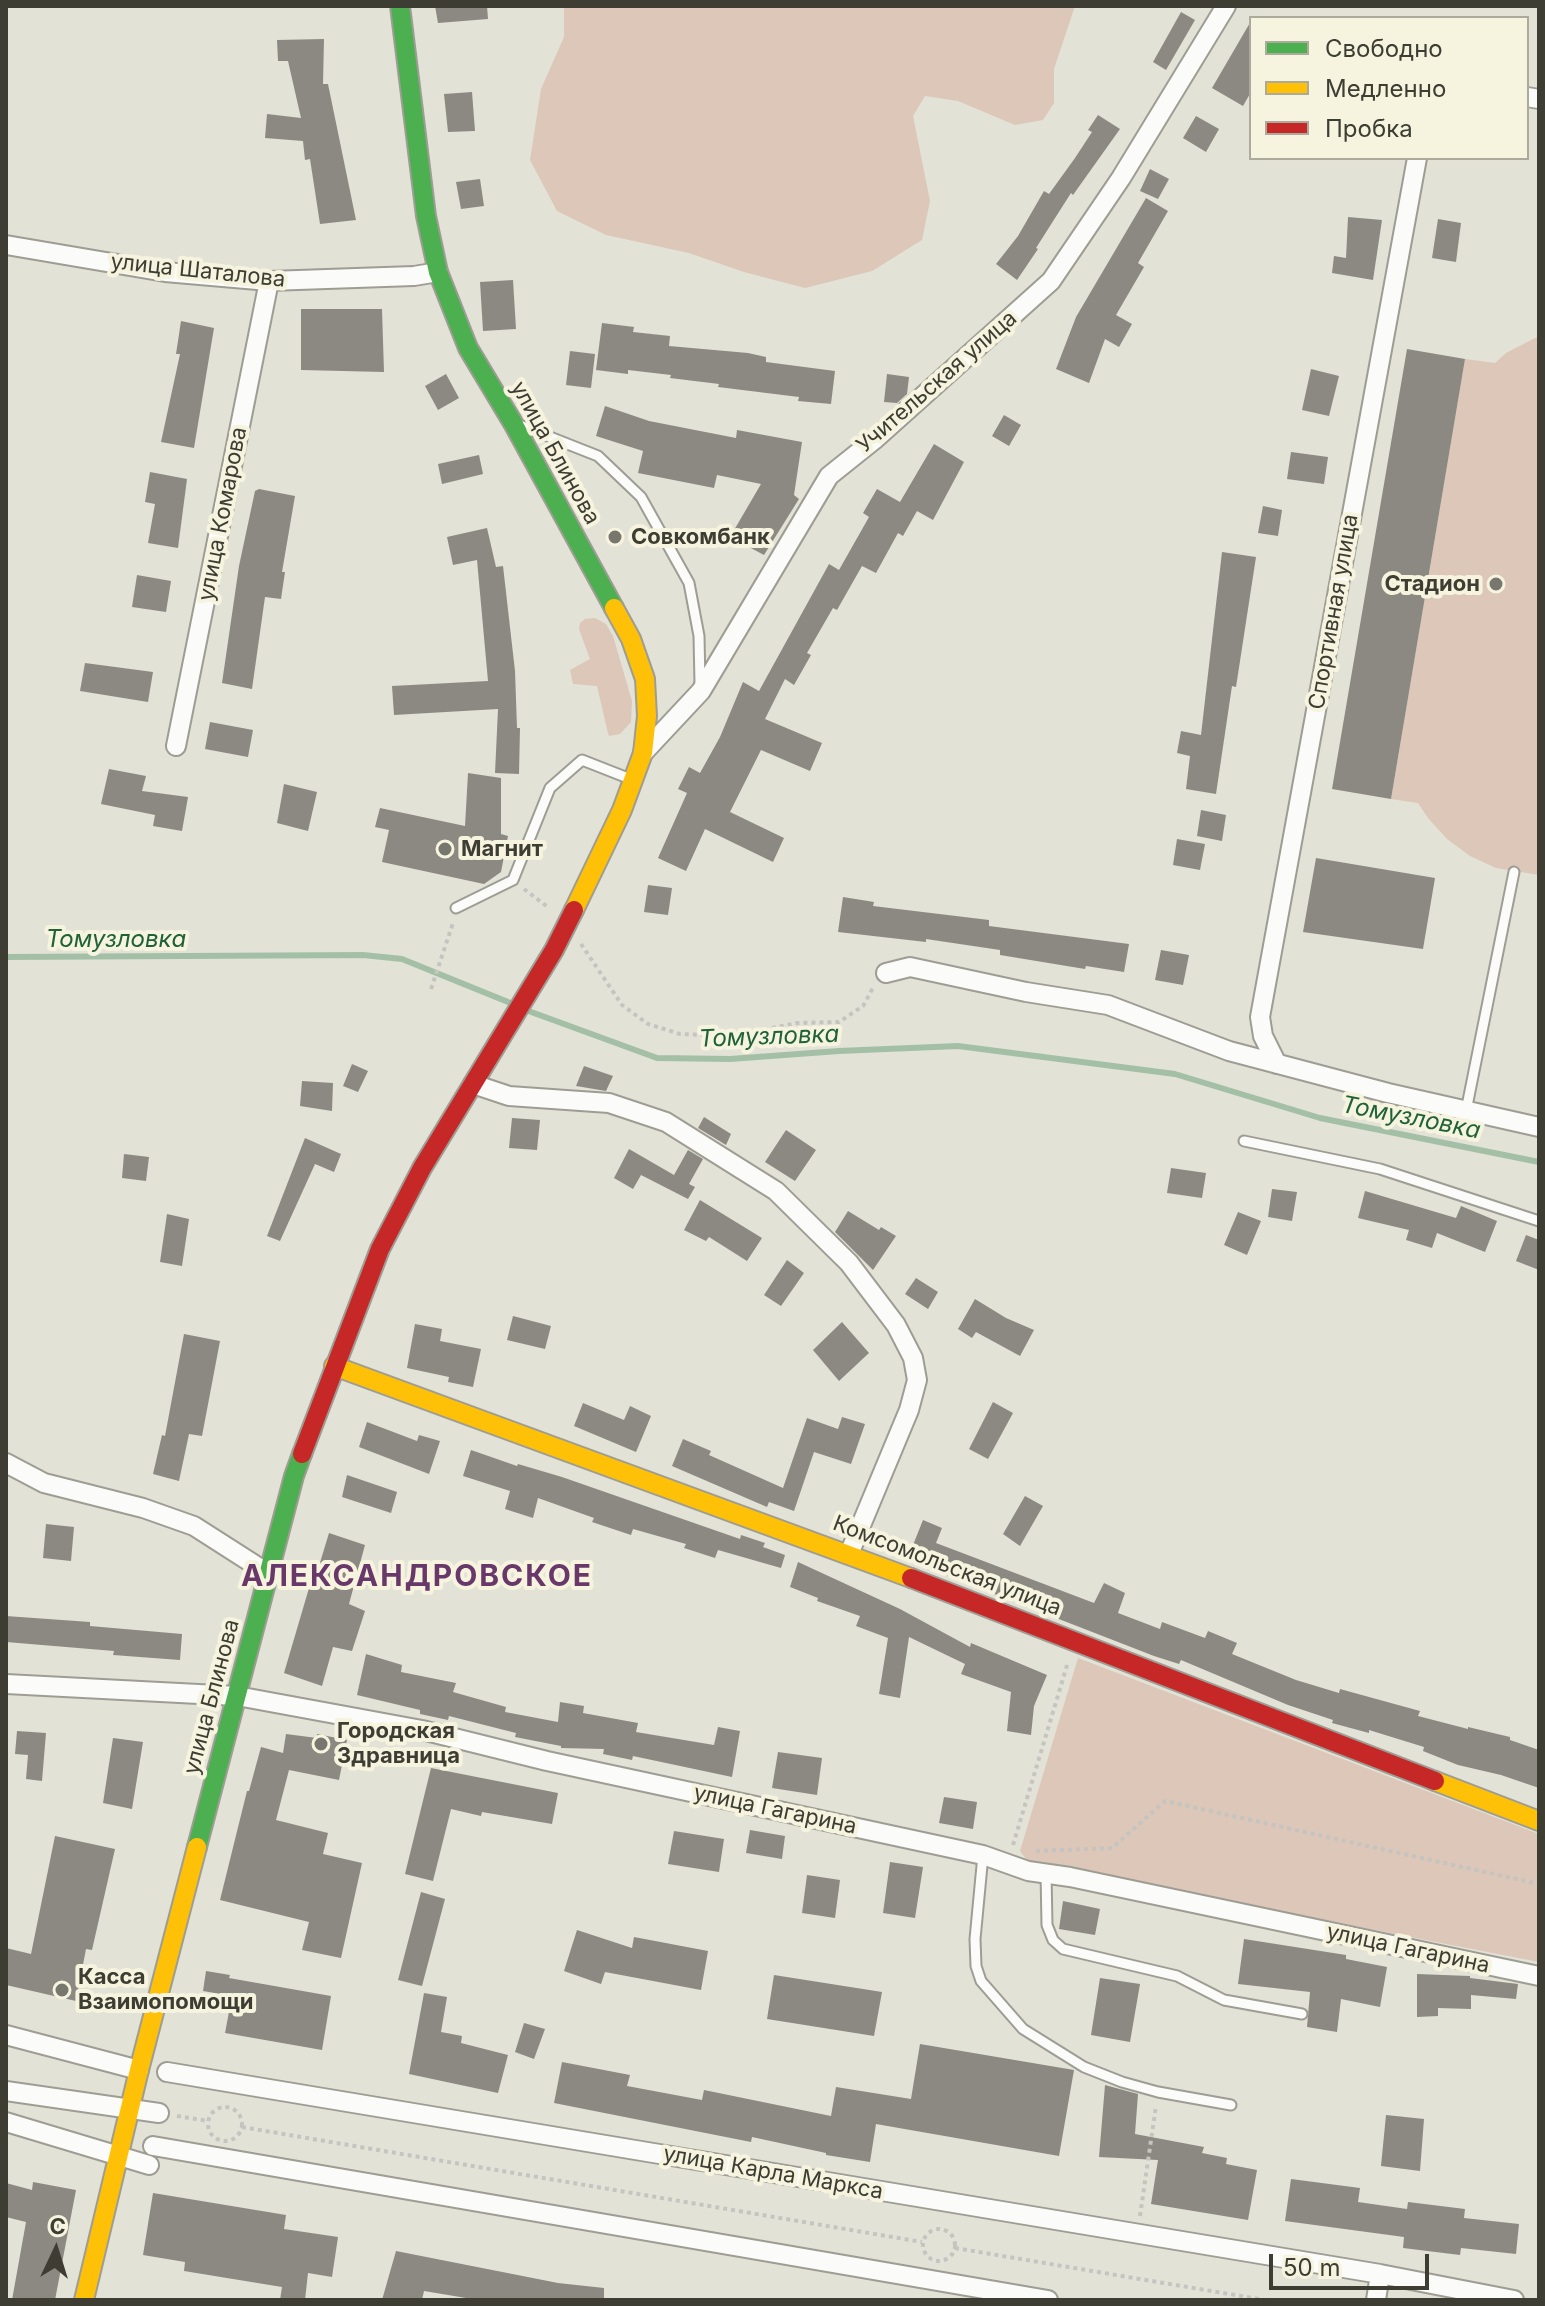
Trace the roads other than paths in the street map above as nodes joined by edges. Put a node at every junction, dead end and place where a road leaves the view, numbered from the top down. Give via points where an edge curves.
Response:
1 (400, 6) edge
2 (1226, 6) edge
3 (1417, 160) edge
4 (6, 245) edge
5 (438, 272) junction
6 (269, 281) junction
7 (513, 423) junction
8 (701, 691) junction
9 (176, 746) dead end
10 (643, 753) junction
11 (633, 780) junction
12 (1514, 872) dead end
13 (456, 908) dead end
14 (886, 973) road end
15 (1277, 1064) junction
16 (473, 1084) junction
17 (1466, 1111) junction
18 (1539, 1127) edge
19 (1244, 1141) dead end
20 (1539, 1221) edge
21 (334, 1366) junction
22 (6, 1463) edge
23 (849, 1554) junction
24 (269, 1574) junction
25 (6, 1684) edge
26 (237, 1696) junction
27 (1539, 1821) edge
28 (983, 1855) junction
29 (1046, 1873) junction
30 (1539, 1976) edge
31 (1302, 2014) dead end
32 (6, 2035) edge
33 (139, 2070) junction
34 (167, 2072) dead end
35 (6, 2091) edge
36 (1231, 2105) dead end
37 (130, 2108) junction
38 (159, 2113) road end
39 (6, 2122) edge
40 (153, 2146) dead end
41 (119, 2157) junction
42 (149, 2165) dead end
43 (1380, 2274) junction
44 (84, 2300) edge
45 (1048, 2300) edge
46 (1376, 2300) edge
47 (1514, 2300) edge

1 - 5 main road, улица Блинова
2 - 8 street, Учительская улица via 1051,281 829,476
3 - 15 street, Спортивная улица via 1260,1017
4 - 6 street, улица Шаталова via 165,272
5 - 6 street, улица Шаталова
5 - 7 main road, улица Блинова via 468,348
6 - 9 street, улица Комарова
7 - 8 lane via 598,456 641,497 689,583 699,636
7 - 10 main road, улица Блинова via 631,639 645,679
8 - 10 street, Учительская улица
10 - 11 main road, улица Блинова
11 - 13 lane via 582,760 550,788 513,880
11 - 16 main road, улица Блинова via 554,950
12 - 17 lane
14 - 15 street via 910,967 1108,1005
15 - 17 street
16 - 21 main road, улица Блинова via 380,1249
16 - 23 street via 509,1096 609,1103 666,1122 776,1191 849,1263 896,1325 913,1358 917,1380
17 - 18 street
19 - 20 lane via 1380,1169
21 - 23 main road, Комсомольская улица
21 - 24 main road, улица Блинова via 294,1476
22 - 24 street via 44,1483 194,1526
23 - 27 main road, Комсомольская улица
24 - 26 main road, улица Блинова
25 - 26 street, улица Гагарина
26 - 28 street, улица Гагарина via 422,1730
26 - 33 main road, улица Блинова
28 - 29 street, улица Гагарина
28 - 36 lane via 976,1966 981,1981 1023,2029 1084,2067 1158,2092
29 - 30 street, улица Гагарина
29 - 31 lane via 1047,1925 1063,1949 1177,1976 1224,2000
32 - 33 street
33 - 37 main road, улица Блинова
34 - 43 street, улица Карла Маркса
35 - 37 street
37 - 38 street
37 - 41 main road, улица Блинова
39 - 41 street
40 - 45 street
41 - 42 street
41 - 44 main road, улица Блинова
43 - 46 street
43 - 47 street, улица Карла Маркса

